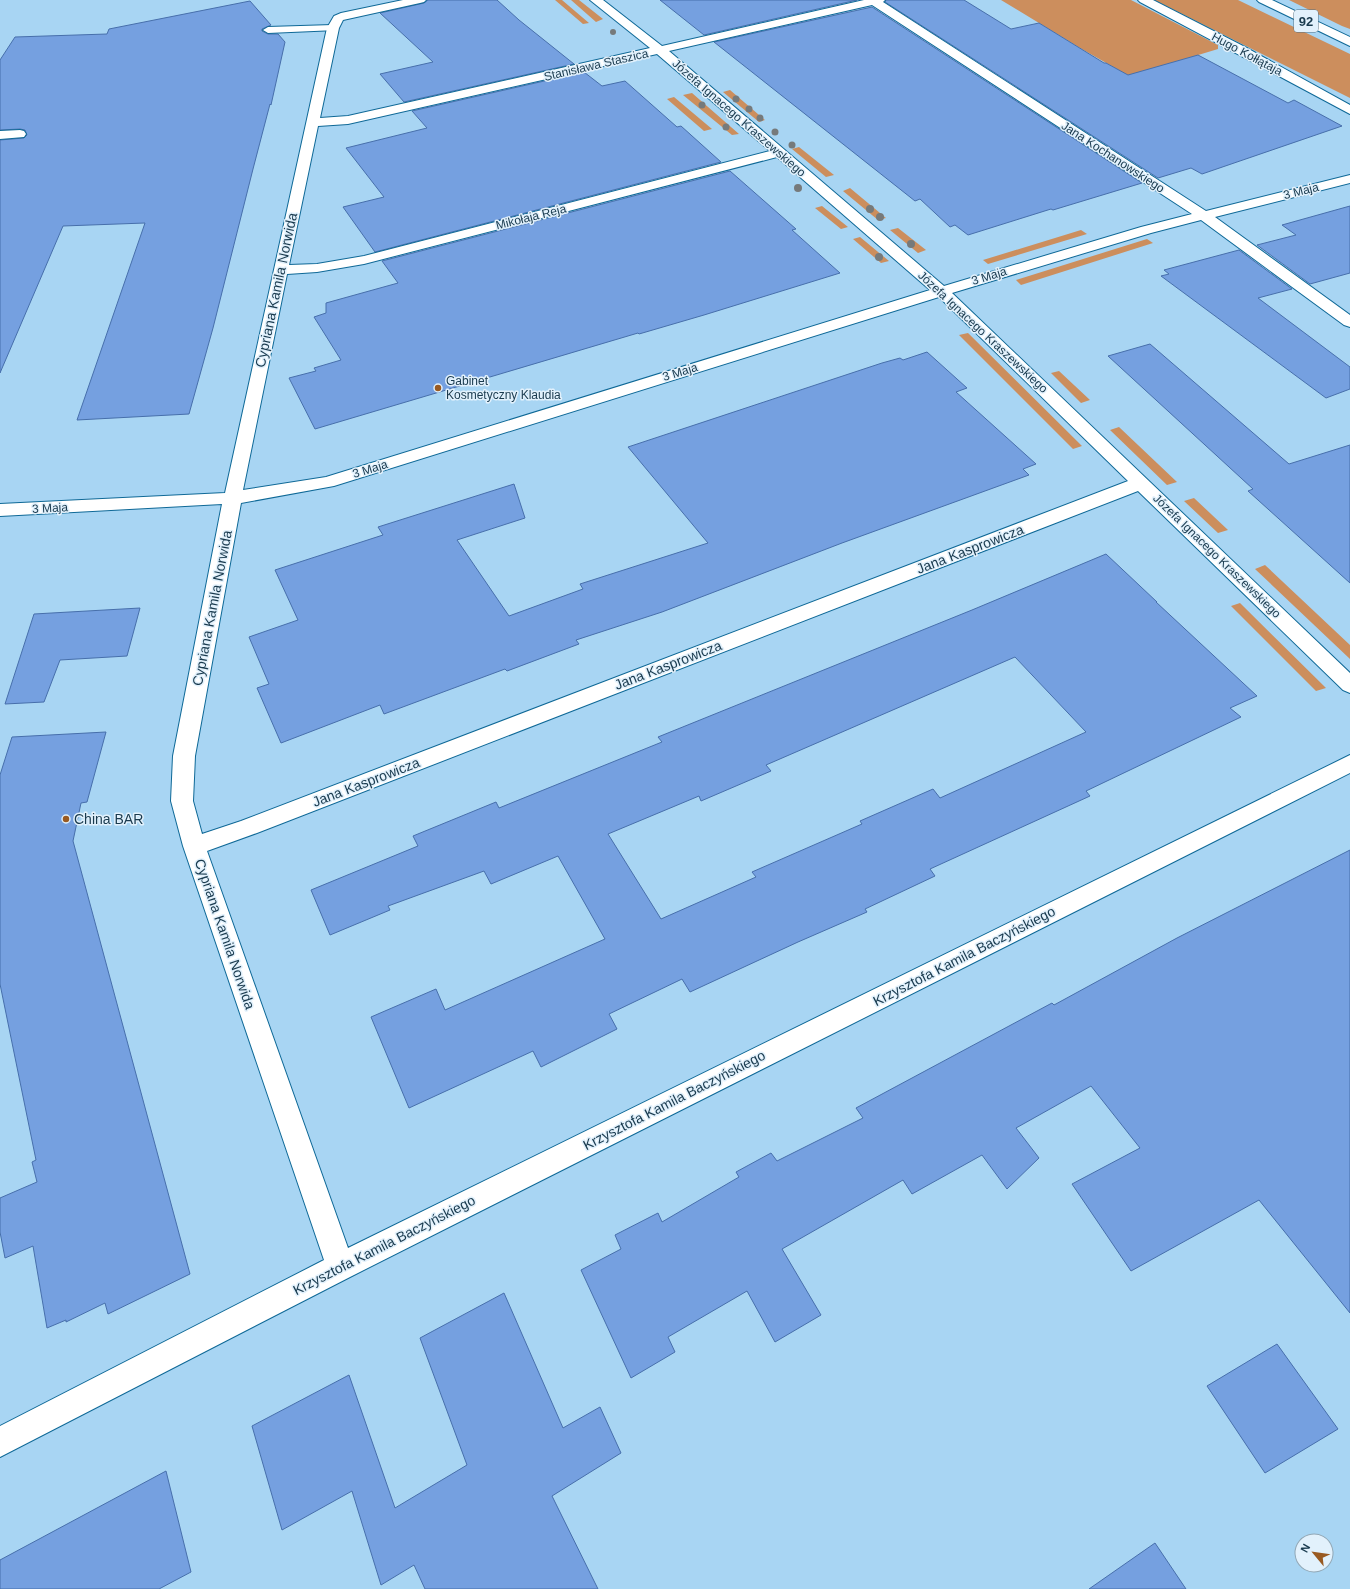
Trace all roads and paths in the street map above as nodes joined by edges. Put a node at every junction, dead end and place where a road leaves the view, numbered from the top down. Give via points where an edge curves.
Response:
1 (420, 0) edge
2 (596, 0) edge
3 (875, 0) edge
4 (1144, 0) edge
5 (1262, 0) edge
6 (333, 28) junction
7 (268, 30) dead end
8 (1350, 42) edge
9 (660, 50) junction
10 (1350, 110) edge
11 (312, 123) junction
12 (20, 134) dead end
13 (0, 135) edge
14 (779, 153) junction
15 (1350, 179) edge
16 (1203, 216) junction
17 (281, 270) junction
18 (941, 291) junction
19 (1350, 322) edge
20 (1141, 483) junction
21 (233, 498) junction
22 (0, 510) edge
23 (1350, 685) edge
24 (1350, 763) edge
25 (194, 846) junction
26 (340, 1267) junction
27 (0, 1442) edge

1 - 6 street via 345,15 338,18
2 - 9 street, Józefa Ignacego Kraszewskiego
3 - 9 street, Stanisława Staszica
3 - 16 street, Jana Kochanowskiego
4 - 10 street, Hugo Kołłątaja
5 - 8 street, 92
6 - 7 lane
6 - 11 street, Cypriana Kamila Norwida
9 - 11 street, Stanisława Staszica via 348,120
9 - 14 street, Józefa Ignacego Kraszewskiego
11 - 17 street, Cypriana Kamila Norwida
12 - 13 lane
14 - 17 street, Mikołaja Reja via 364,260 318,268
14 - 18 street, Józefa Ignacego Kraszewskiego
15 - 16 street, 3 Maja
16 - 18 street, 3 Maja via 1140,231
16 - 19 street, Jana Kochanowskiego
17 - 21 street, Cypriana Kamila Norwida
18 - 20 street, Józefa Ignacego Kraszewskiego
18 - 21 street, 3 Maja via 328,482
20 - 23 street, Józefa Ignacego Kraszewskiego
20 - 25 street, Jana Kasprowicza
21 - 22 street, 3 Maja
21 - 25 street, Cypriana Kamila Norwida via 184,756 182,801
24 - 26 street, Krzysztofa Kamila Baczyńskiego
25 - 26 street, Cypriana Kamila Norwida
26 - 27 street, Krzysztofa Kamila Baczyńskiego

